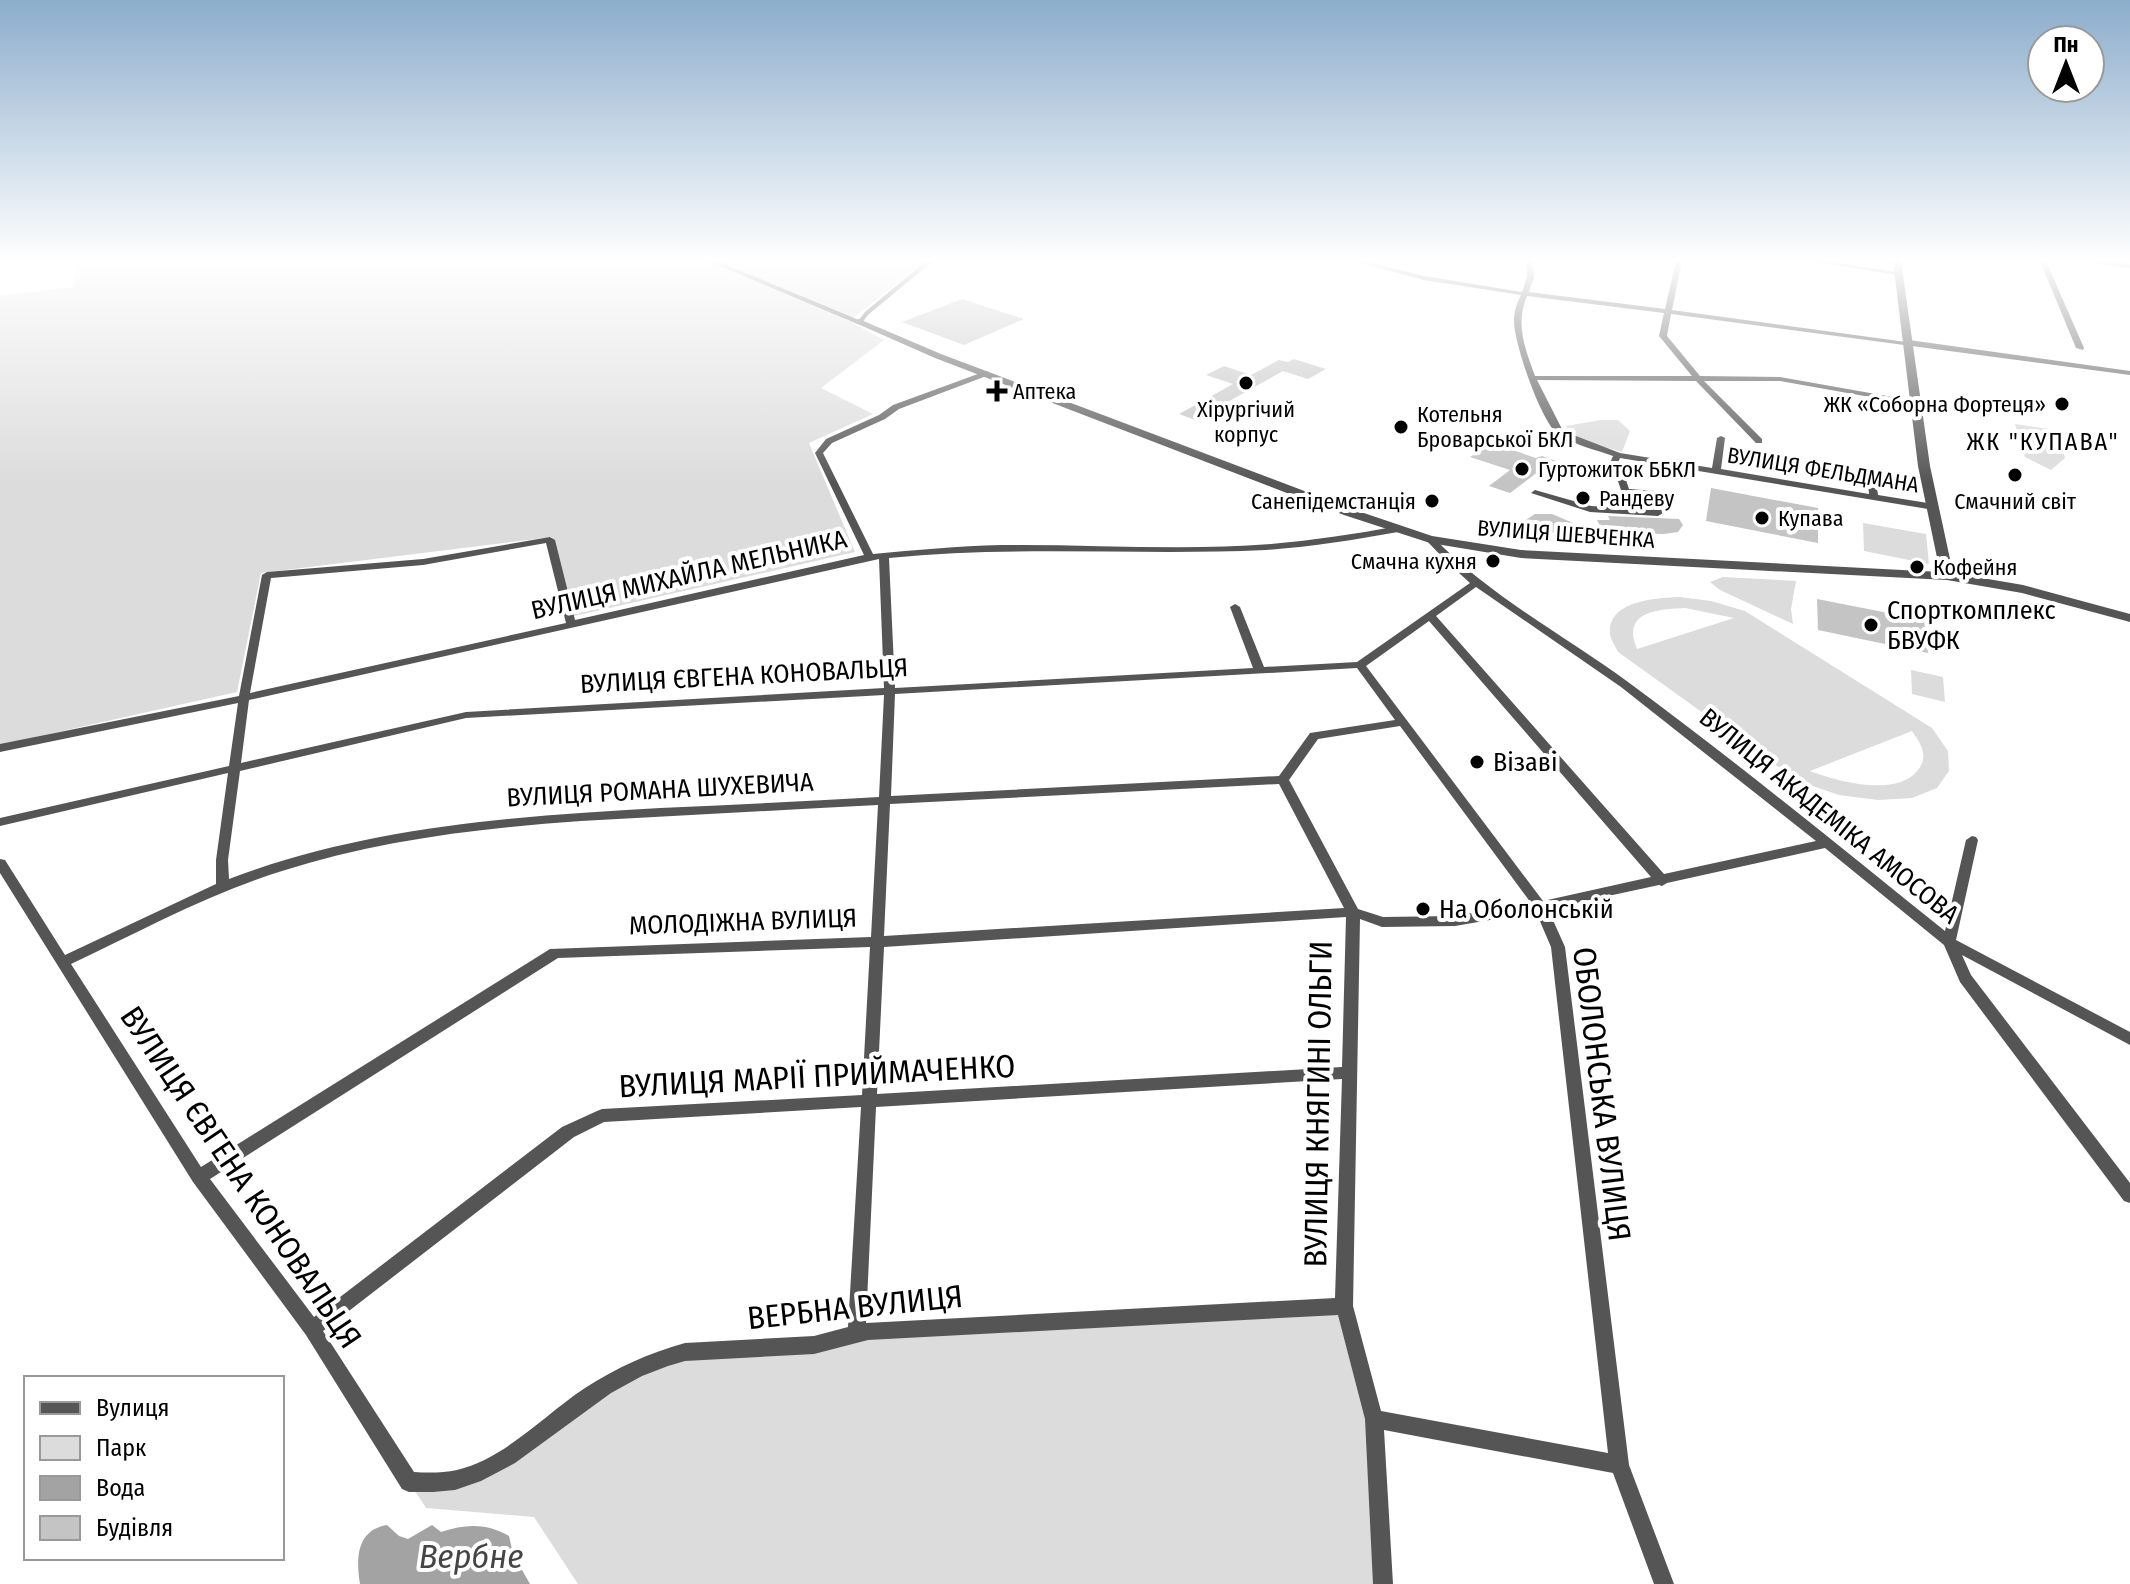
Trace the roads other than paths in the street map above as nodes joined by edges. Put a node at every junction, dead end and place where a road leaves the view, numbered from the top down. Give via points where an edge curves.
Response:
1 (890, 335) edge
2 (1520, 335) edge
3 (1663, 335) edge
4 (1843, 335) edge
5 (1908, 335) edge
6 (2074, 335) edge
7 (1909, 344) junction
8 (2080, 348) dead end
9 (986, 373) junction
10 (2130, 373) edge
11 (1696, 377) junction
12 (1535, 378) junction
13 (1915, 403) junction
14 (1721, 438) dead end
15 (1759, 441) dead end
16 (1618, 455) junction
17 (1613, 465) junction
18 (1569, 467) dead end
19 (1716, 471) junction
20 (1871, 473) dead end
21 (1535, 493) dead end
22 (1874, 497) junction
23 (1934, 507) junction
24 (1398, 529) junction
25 (1430, 539) junction
26 (877, 556) junction
27 (1947, 576) junction
28 (1476, 583) junction
29 (1235, 607) dead end
30 (1430, 615) junction
31 (2130, 618) edge
32 (571, 624) junction
33 (1360, 665) junction
34 (1260, 671) junction
35 (890, 692) junction
36 (244, 698) junction
37 (1402, 722) junction
38 (0, 748) edge
39 (235, 768) junction
40 (1283, 780) junction
41 (882, 801) junction
42 (0, 822) edge
43 (1972, 840) dead end
44 (1828, 843) junction
45 (0, 863) edge
46 (1662, 881) junction
47 (223, 887) junction
48 (1540, 906) junction
49 (1353, 912) junction
50 (877, 942) junction
51 (1949, 942) junction
52 (63, 962) junction
53 (2130, 1039) edge
54 (1347, 1073) junction
55 (867, 1100) junction
56 (199, 1177) junction
57 (2130, 1196) edge
58 (1344, 1306) junction
59 (312, 1329) junction
60 (857, 1333) junction
61 (1374, 1419) junction
62 (1619, 1465) junction
63 (409, 1482) joint
64 (1383, 1584) edge
65 (1664, 1584) edge

1 - 9 street, ВУЛИЦЯ ШЕВЧЕНКА
2 - 12 street, ВУЛИЦЯ ФЕЛЬДМАНА
3 - 11 street
4 - 7 street
5 - 7 street
6 - 8 street
7 - 10 street
7 - 13 street
9 - 24 street, ВУЛИЦЯ ШЕВЧЕНКА
9 - 26 street via 896,407 829,441 819,453
11 - 12 street
11 - 13 street via 1780,379
11 - 15 street
12 - 16 street, ВУЛИЦЯ ФЕЛЬДМАНА via 1560,433
13 - 23 street
14 - 19 street
16 - 17 street
16 - 19 street, ВУЛИЦЯ ФЕЛЬДМАНА
17 - 18 street
17 - 21 street via 1625,491 1652,493 1658,513 1590,509
19 - 22 street, ВУЛИЦЯ ФЕЛЬДМАНА
20 - 22 street
22 - 23 street, ВУЛИЦЯ ФЕЛЬДМАНА
23 - 27 street
24 - 25 street, ВУЛИЦЯ ШЕВЧЕНКА
24 - 26 street, ВУЛИЦЯ МИХАЙЛА МЕЛЬНИКА via 1298,544
25 - 27 street, ВУЛИЦЯ ШЕВЧЕНКА via 1521,554
25 - 28 street, ВУЛИЦЯ АКАДЕМІКА АМОСОВА
26 - 32 street, ВУЛИЦЯ МИХАЙЛА МЕЛЬНИКА
26 - 35 street
27 - 31 street, ВУЛИЦЯ ШЕВЧЕНКА via 2023,589
28 - 30 street
28 - 44 street, ВУЛИЦЯ АКАДЕМІКА АМОСОВА via 1622,682
29 - 34 street
30 - 33 street
30 - 46 street
32 - 36 street, ВУЛИЦЯ МИХАЙЛА МЕЛЬНИКА
32 - 36 street via 550,540 423,562 267,575
33 - 34 street, ВУЛИЦЯ ЄВГЕНА КОНОВАЛЬЦЯ
33 - 37 street, ОБОЛОНСЬКА ВУЛИЦЯ
34 - 35 street, ВУЛИЦЯ ЄВГЕНА КОНОВАЛЬЦЯ
35 - 39 street, ВУЛИЦЯ ЄВГЕНА КОНОВАЛЬЦЯ via 466,715
35 - 41 street
36 - 38 street, ВУЛИЦЯ МИХАЙЛА МЕЛЬНИКА
36 - 39 street
37 - 40 street via 1314,736
37 - 48 street, ОБОЛОНСЬКА ВУЛИЦЯ
39 - 42 street, ВУЛИЦЯ ЄВГЕНА КОНОВАЛЬЦЯ
39 - 47 street
40 - 41 street, ВУЛИЦЯ РОМАНА ШУХЕВИЧА
40 - 49 street, ВУЛИЦЯ КНЯГИНІ ОЛЬГИ
41 - 47 street, ВУЛИЦЯ РОМАНА ШУХЕВИЧА via 471,826 307,859
41 - 50 street
43 - 51 street
44 - 46 street, МОЛОДІЖНА ВУЛИЦЯ
44 - 51 street, ВУЛИЦЯ АКАДЕМІКА АМОСОВА
45 - 52 street, ВУЛИЦЯ ЄВГЕНА КОНОВАЛЬЦЯ
46 - 48 street, МОЛОДІЖНА ВУЛИЦЯ
47 - 52 street, ВУЛИЦЯ РОМАНА ШУХЕВИЧА
48 - 49 street, МОЛОДІЖНА ВУЛИЦЯ via 1411,923 1382,922
48 - 62 street, ОБОЛОНСЬКА ВУЛИЦЯ via 1558,947
49 - 50 street, МОЛОДІЖНА ВУЛИЦЯ
49 - 54 street, ВУЛИЦЯ КНЯГИНІ ОЛЬГИ
50 - 55 street
50 - 56 street, МОЛОДІЖНА ВУЛИЦЯ via 555,953
51 - 53 street
51 - 57 street, ВУЛИЦЯ АКАДЕМІКА АМОСОВА via 1965,978
52 - 56 street, ВУЛИЦЯ ЄВГЕНА КОНОВАЛЬЦЯ
54 - 55 street, ВУЛИЦЯ МАРІЇ ПРИЙМАЧЕНКО
54 - 58 street, ВУЛИЦЯ КНЯГИНІ ОЛЬГИ
55 - 59 street, ВУЛИЦЯ МАРІЇ ПРИЙМАЧЕНКО via 602,1116 568,1132
55 - 60 street
56 - 59 street, ВУЛИЦЯ ЄВГЕНА КОНОВАЛЬЦЯ
58 - 60 street, ВЕРБНА ВУЛИЦЯ
58 - 61 street, ВУЛИЦЯ КНЯГИНІ ОЛЬГИ
59 - 63 street, ВУЛИЦЯ ЄВГЕНА КОНОВАЛЬЦЯ
60 - 63 street, ВЕРБНА ВУЛИЦЯ via 814,1345 665,1357 592,1394 483,1473 436,1485
61 - 62 street
61 - 64 street, ВУЛИЦЯ КНЯГИНІ ОЛЬГИ
62 - 65 street, ОБОЛОНСЬКА ВУЛИЦЯ

